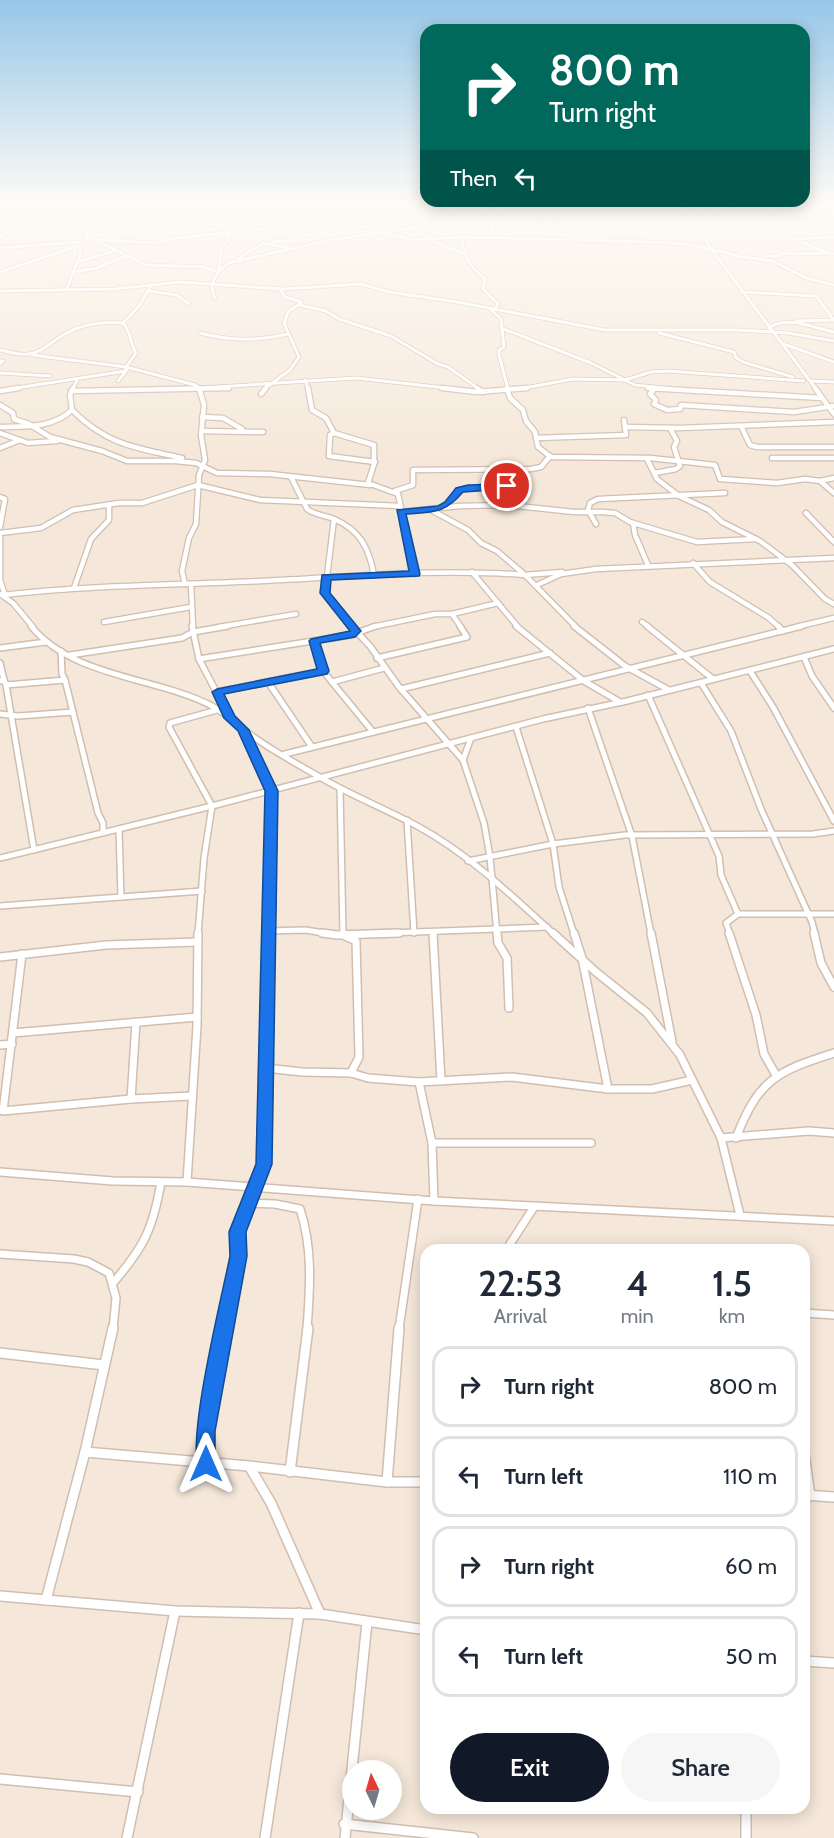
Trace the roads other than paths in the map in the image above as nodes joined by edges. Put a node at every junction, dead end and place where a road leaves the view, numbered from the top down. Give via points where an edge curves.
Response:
1 (41, 290) edge
2 (211, 290) edge
3 (280, 290) edge
4 (382, 290) edge
5 (484, 290) edge
6 (0, 291) edge
7 (149, 291) joint
8 (742, 292) joint
9 (215, 298) dead end
10 (189, 304) dead end
11 (299, 305) junction
12 (492, 310) junction
13 (834, 320) edge
14 (790, 322) junction
15 (123, 323) junction
16 (501, 328) junction
17 (769, 328) junction
18 (638, 330) junction
19 (834, 332) edge
20 (200, 333) dead end
21 (773, 333) junction
22 (288, 334) junction
23 (834, 341) edge
24 (782, 342) junction
25 (0, 350) edge
26 (29, 354) junction
27 (834, 362) edge
28 (126, 369) junction
29 (0, 373) edge
30 (50, 376) dead end
31 (77, 380) junction
32 (305, 380) junction
33 (625, 380) junction
34 (118, 381) dead end
35 (804, 381) junction
36 (812, 381) junction
37 (834, 382) edge
38 (271, 385) junction
39 (201, 389) junction
40 (654, 389) junction
41 (0, 391) edge
42 (71, 391) junction
43 (507, 391) junction
44 (484, 392) junction
45 (261, 394) dead end
46 (822, 398) junction
47 (0, 405) edge
48 (831, 407) edge
49 (72, 410) junction
50 (834, 414) edge
51 (202, 417) junction
52 (624, 420) dead end
53 (834, 422) edge
54 (33, 426) junction
55 (741, 426) junction
56 (0, 427) edge
57 (627, 427) junction
58 (670, 428) junction
59 (249, 430) junction
60 (202, 431) junction
61 (263, 432) dead end
62 (0, 433) edge
63 (334, 433) junction
64 (536, 438) junction
65 (20, 440) junction
66 (63, 440) junction
67 (834, 447) edge
68 (0, 448) edge
69 (550, 456) junction
70 (772, 458) dead end
71 (834, 458) edge
72 (647, 459) junction
73 (678, 461) junction
74 (194, 462) junction
75 (375, 462) junction
76 (203, 466) junction
77 (655, 473) junction
78 (290, 477) junction
79 (834, 478) edge
80 (820, 481) junction
81 (198, 485) junction
82 (370, 485) junction
83 (507, 486) dead end
84 (395, 491) junction
85 (725, 493) dead end
86 (834, 493) edge
87 (679, 496) junction
88 (0, 497) edge
89 (301, 502) junction
90 (108, 506) junction
91 (440, 508) junction
92 (400, 509) junction
93 (431, 509) junction
94 (588, 511) junction
95 (806, 513) dead end
96 (334, 519) junction
97 (633, 523) junction
98 (596, 524) dead end
99 (0, 527) edge
100 (0, 535) edge
101 (756, 539) junction
102 (834, 542) edge
103 (834, 558) edge
104 (783, 559) junction
105 (693, 563) junction
106 (648, 565) junction
107 (472, 572) junction
108 (569, 572) junction
109 (415, 574) junction
110 (374, 575) junction
111 (525, 575) junction
112 (326, 577) junction
113 (188, 584) junction
114 (537, 585) junction
115 (74, 588) junction
116 (2, 595) edge
117 (498, 603) junction
118 (834, 604) edge
119 (191, 607) junction
120 (296, 614) dead end
121 (452, 614) junction
122 (834, 618) edge
123 (104, 622) dead end
124 (642, 622) dead end
125 (356, 631) junction
126 (783, 631) junction
127 (193, 632) junction
128 (314, 641) junction
129 (46, 642) junction
130 (0, 648) edge
131 (834, 650) edge
132 (61, 651) junction
133 (550, 653) junction
134 (686, 655) junction
135 (69, 656) junction
136 (804, 657) junction
137 (377, 658) junction
138 (199, 659) junction
139 (0, 663) edge
140 (384, 668) junction
141 (632, 669) junction
142 (323, 671) junction
143 (750, 671) junction
144 (713, 679) junction
145 (66, 680) junction
146 (584, 681) junction
147 (3, 682) edge
148 (268, 682) junction
149 (332, 682) junction
150 (701, 682) junction
151 (401, 689) junction
152 (670, 691) junction
153 (217, 692) junction
154 (648, 695) junction
155 (621, 702) junction
156 (588, 708) junction
157 (834, 708) edge
158 (217, 710) junction
159 (73, 712) junction
160 (0, 714) edge
161 (11, 718) junction
162 (230, 718) junction
163 (426, 718) junction
164 (516, 727) junction
165 (243, 730) junction
166 (373, 732) junction
167 (471, 738) junction
168 (448, 743) junction
169 (312, 747) junction
170 (284, 754) junction
171 (463, 760) junction
172 (321, 778) junction
173 (340, 788) junction
174 (272, 791) junction
175 (212, 806) junction
176 (407, 820) junction
177 (834, 821) edge
178 (118, 829) junction
179 (834, 831) edge
180 (103, 833) junction
181 (773, 834) junction
182 (708, 835) junction
183 (632, 836) junction
184 (553, 844) junction
185 (34, 850) junction
186 (490, 857) junction
187 (0, 858) edge
188 (468, 861) junction
189 (494, 879) junction
190 (202, 891) junction
191 (121, 897) junction
192 (0, 906) edge
193 (738, 914) junction
194 (834, 914) edge
195 (809, 916) junction
196 (547, 927) junction
197 (496, 930) junction
198 (267, 931) junction
199 (414, 933) junction
200 (433, 933) junction
201 (343, 935) junction
202 (197, 942) junction
203 (22, 954) junction
204 (0, 957) edge
205 (582, 958) junction
206 (834, 987) edge
207 (509, 1008) dead end
208 (197, 1017) junction
209 (136, 1022) junction
210 (13, 1033) junction
211 (12, 1044) junction
212 (0, 1045) edge
213 (673, 1046) junction
214 (834, 1053) edge
215 (266, 1068) junction
216 (351, 1073) junction
217 (776, 1075) junction
218 (692, 1080) junction
219 (441, 1081) junction
220 (419, 1082) junction
221 (608, 1089) junction
222 (192, 1096) junction
223 (131, 1099) junction
224 (834, 1133) edge
225 (721, 1138) junction
226 (736, 1138) junction
227 (432, 1143) junction
228 (591, 1143) dead end
229 (0, 1172) edge
230 (161, 1182) junction
231 (187, 1182) junction
232 (255, 1188) junction
233 (418, 1199) junction
234 (434, 1201) junction
235 (249, 1203) junction
236 (534, 1206) junction
237 (740, 1215) junction
238 (834, 1221) edge
239 (510, 1244) edge
240 (0, 1254) edge
241 (113, 1283) junction
242 (810, 1313) edge
243 (834, 1315) edge
244 (0, 1353) edge
245 (104, 1365) junction
246 (85, 1452) junction
247 (206, 1464) junction
248 (249, 1466) junction
249 (290, 1472) junction
250 (387, 1482) junction
251 (420, 1482) edge
252 (810, 1496) edge
253 (834, 1497) edge
254 (0, 1596) edge
255 (46, 1600) junction
256 (175, 1611) junction
257 (299, 1613) junction
258 (320, 1614) junction
259 (367, 1622) junction
260 (420, 1629) edge
261 (810, 1661) edge
262 (834, 1663) edge
263 (0, 1779) edge
264 (138, 1792) junction
265 (746, 1814) edge
266 (345, 1824) junction
267 (128, 1838) edge
268 (265, 1838) edge
269 (345, 1838) edge
270 (473, 1838) edge
271 (746, 1838) edge

1 - 6 street
2 - 9 street
3 - 11 street via 285,297 302,302
4 - 12 street
5 - 12 street via 498,305
7 - 10 street via 167,291
7 - 15 street
8 - 13 street via 816,296
8 - 17 street
11 - 22 street via 284,320
11 - 44 street via 391,336
12 - 16 street via 501,319
12 - 18 street via 605,330
13 - 14 street
14 - 17 street
14 - 19 street
15 - 26 street via 92,322
15 - 28 street via 136,353
16 - 33 street
16 - 43 street via 504,347 499,355
17 - 21 street
18 - 21 street
18 - 35 street via 734,352 743,362
20 - 22 street via 232,338
21 - 23 street
21 - 24 street
22 - 38 street via 299,359 288,374
24 - 27 street
24 - 36 street
25 - 26 street
26 - 28 street
28 - 31 street
28 - 34 street
28 - 39 street via 179,379
29 - 30 street
31 - 41 street
31 - 42 street
32 - 38 street
32 - 44 street via 371,379
32 - 63 street via 312,410 326,418
33 - 35 street via 669,371
33 - 40 street
33 - 43 street via 573,380
35 - 36 street
36 - 37 street
36 - 46 street
38 - 39 street
38 - 45 street
39 - 42 street
39 - 51 street
40 - 46 street
40 - 48 street via 650,394 656,400 654,404 667,410 680,409 681,405 794,412
42 - 49 street
43 - 44 street
43 - 64 street via 523,410
46 - 48 street
47 - 54 street via 13,413 14,419
48 - 50 street
49 - 54 street via 52,424
49 - 74 street via 90,428 125,446
51 - 59 street via 223,418
51 - 60 street
52 - 57 street
53 - 55 street
54 - 56 street
54 - 66 street
55 - 58 street
55 - 67 street via 750,445 757,447
57 - 58 street
57 - 64 street via 626,435
58 - 73 street via 677,441 674,447
59 - 60 street
59 - 61 street
60 - 76 street
62 - 65 street
63 - 75 street via 373,443
63 - 75 street via 330,435 329,456
64 - 69 street via 541,451
65 - 66 street
65 - 68 street
66 - 74 street via 127,461
69 - 72 street
69 - 84 street via 541,467 531,469 413,470 413,485
70 - 71 street
72 - 73 street
72 - 77 street
73 - 77 street via 680,466 676,470
73 - 80 street via 715,465 720,479
74 - 76 street
75 - 82 street
76 - 78 street via 217,473
76 - 81 street
77 - 87 street
78 - 82 street
78 - 89 street via 297,485
79 - 80 street
80 - 86 street
81 - 89 street via 256,499
81 - 90 street via 142,503
81 - 113 street via 196,520 182,572
82 - 84 street
83 - 91 street via 459,490
84 - 92 street
85 - 87 street
87 - 94 street via 607,497 590,503
87 - 101 street
88 - 99 street via 5,499
89 - 92 street
89 - 96 street via 311,512
90 - 100 street via 73,510 41,528
90 - 115 street via 109,520 91,539
91 - 93 street
91 - 94 street via 508,505
92 - 93 street
92 - 109 street
93 - 111 street via 468,530
94 - 97 street via 615,513
94 - 98 street
95 - 102 street
96 - 110 street via 366,542
96 - 112 street
97 - 101 street via 697,542
97 - 106 street
100 - 116 street
101 - 104 street
103 - 104 street
104 - 105 street
104 - 118 street
105 - 106 street
105 - 126 street via 710,582
106 - 108 street
107 - 109 street
107 - 111 street
107 - 117 street
108 - 111 street
108 - 114 street
109 - 110 street
110 - 112 street
111 - 114 street
112 - 113 street
112 - 125 street via 325,593
113 - 115 street
113 - 119 street
114 - 141 street via 579,631
115 - 116 street
116 - 129 street
117 - 121 street
117 - 133 street via 519,629
119 - 123 street
119 - 127 street
120 - 127 street
121 - 125 street
121 - 137 street via 467,637
122 - 126 street
124 - 134 street
125 - 128 street
125 - 137 street
126 - 134 street
127 - 135 street via 182,638
127 - 138 street
128 - 138 street
128 - 142 street
129 - 130 street
129 - 132 street
131 - 136 street
132 - 135 street
132 - 145 street
133 - 146 street
133 - 151 street
134 - 141 street
134 - 144 street
135 - 158 street via 113,675 193,697
136 - 143 street
136 - 157 street
137 - 140 street
138 - 153 street
139 - 147 street
140 - 149 street
140 - 151 street
141 - 146 street
141 - 152 street
142 - 148 street
142 - 149 street
143 - 144 street
143 - 177 street via 771,701
144 - 150 street
145 - 147 street
145 - 159 street
146 - 155 street
146 - 163 street
147 - 161 street
148 - 153 street
148 - 169 street
149 - 166 street
150 - 152 street
150 - 181 street via 731,732
151 - 163 street
152 - 154 street
153 - 162 street
154 - 155 street
154 - 182 street
155 - 156 street
156 - 164 street
156 - 183 street
158 - 162 street
158 - 175 street via 180,718 170,723 169,728
159 - 161 street
159 - 180 street
160 - 161 street
161 - 185 street
162 - 165 street
163 - 166 street
163 - 168 street
164 - 167 street
164 - 184 street
165 - 170 street
165 - 174 street
166 - 169 street
167 - 168 street
167 - 171 street
168 - 171 street
168 - 172 street
169 - 170 street
170 - 172 street
171 - 186 street via 484,823
172 - 173 street
172 - 174 street
173 - 176 street
173 - 201 street
174 - 175 street
174 - 198 street
175 - 178 street
175 - 190 street
176 - 188 street
176 - 199 street
178 - 180 street
178 - 191 street
179 - 181 street
180 - 185 street
181 - 182 street
181 - 195 street
182 - 183 street
182 - 193 street
183 - 184 street
183 - 213 street
184 - 186 street
184 - 205 street via 558,887
185 - 187 street
186 - 188 street
186 - 189 street
188 - 189 street
189 - 196 street
189 - 197 street
190 - 191 street
190 - 202 street
191 - 192 street
193 - 195 street
193 - 217 street via 726,923 764,1053
194 - 195 street
195 - 206 street via 821,963
196 - 197 street
196 - 205 street
197 - 200 street
197 - 207 street via 507,958
198 - 201 street
198 - 215 street
199 - 200 street
199 - 201 street
200 - 219 street
201 - 216 street via 356,941 359,1057
202 - 203 street via 106,945
202 - 208 street
203 - 204 street
203 - 210 street
205 - 213 street via 646,1013
205 - 221 street
208 - 209 street
208 - 222 street
209 - 210 street
209 - 223 street
210 - 211 street
211 - 212 street
211 - 223 street via 3,1111
213 - 218 street
214 - 217 street via 807,1060
215 - 216 street
215 - 232 street via 264,1164
216 - 220 street
217 - 226 street via 762,1085 744,1114
218 - 221 street via 652,1089
218 - 225 street
219 - 220 street
219 - 221 street via 512,1077
220 - 227 street
222 - 223 street
222 - 231 street
224 - 226 street via 809,1131
225 - 226 street
225 - 237 street
227 - 228 street
227 - 234 street
229 - 230 street
230 - 231 street
230 - 241 street via 148,1239
231 - 232 street
232 - 233 street
232 - 235 street
233 - 234 street
233 - 250 street via 399,1327
234 - 236 street
235 - 247 street via 238,1232 238,1256 206,1431
235 - 249 street via 300,1209 309,1231 306,1328
236 - 237 street
236 - 239 street
237 - 238 street
240 - 241 street via 88,1262 109,1273
241 - 245 street via 116,1313
242 - 243 street
244 - 245 street
245 - 246 street
246 - 247 street
246 - 255 street
247 - 248 street
248 - 249 street
248 - 258 street via 271,1503
249 - 250 street
250 - 251 street
252 - 253 street
254 - 255 street
255 - 256 street
256 - 257 street
256 - 264 street
257 - 258 street
257 - 268 street
258 - 259 street
259 - 260 street
259 - 266 street
261 - 262 street
263 - 264 street
264 - 267 street
265 - 271 street
266 - 269 street
266 - 270 street

